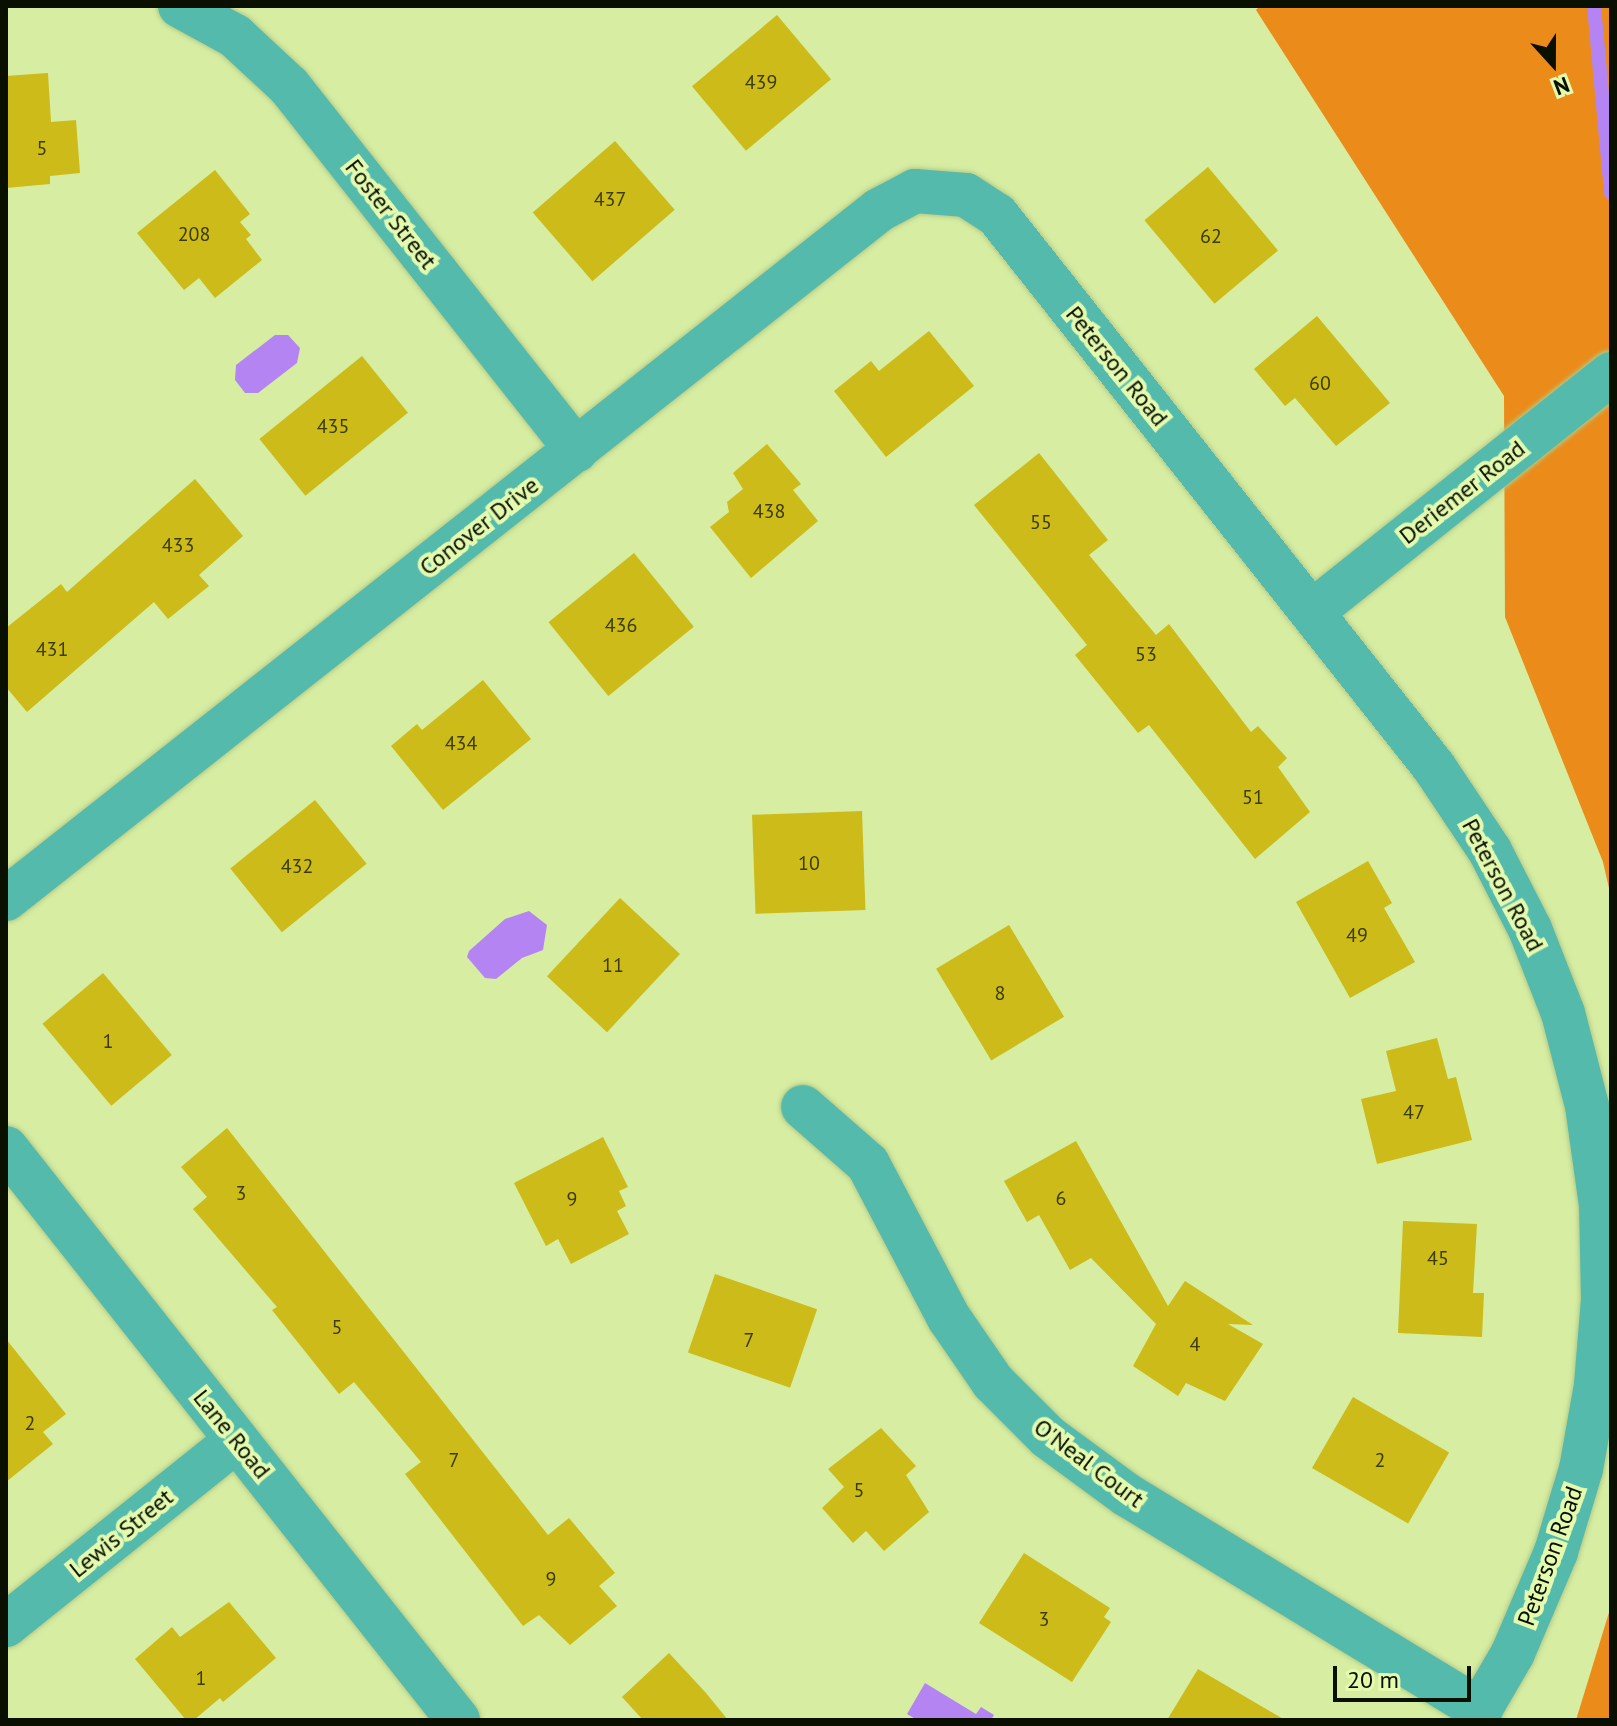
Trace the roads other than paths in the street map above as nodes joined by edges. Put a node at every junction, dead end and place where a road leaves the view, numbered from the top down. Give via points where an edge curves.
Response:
1 (180, 6) edge
2 (966, 195) joint
3 (1611, 374) edge
4 (576, 450) junction
5 (1313, 611) junction
6 (6, 899) edge
7 (803, 1107) dead end
8 (6, 1148) edge
9 (236, 1441) junction
10 (6, 1625) edge
11 (1478, 1715) edge
12 (458, 1720) edge

1 - 4 street, Foster Street via 235,36 289,86
2 - 4 street, Conover Drive via 915,191 879,210
2 - 5 street, Peterson Road via 997,215
3 - 5 street, Deriemer Road
4 - 6 street, Conover Drive
5 - 11 street, Peterson Road via 1434,767 1490,851 1530,929 1563,1013 1587,1106 1601,1205 1603,1299 1596,1385 1581,1469 1556,1552 1513,1653
7 - 11 street, O'Neal Court via 868,1164 949,1318 993,1382 1048,1437 1127,1495
8 - 9 street, Lane Road
9 - 10 street, Lewis Street
9 - 12 street, Lane Road

